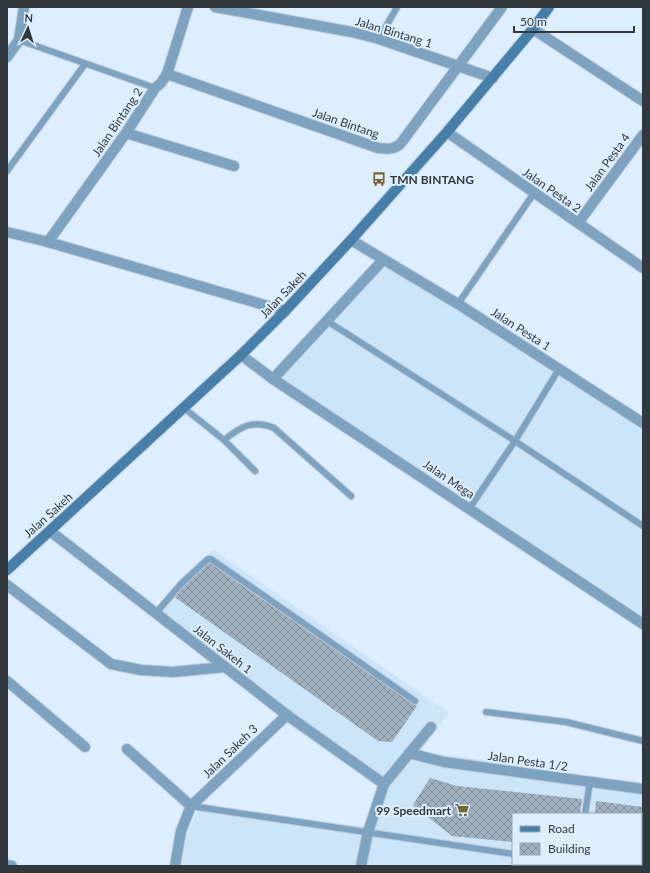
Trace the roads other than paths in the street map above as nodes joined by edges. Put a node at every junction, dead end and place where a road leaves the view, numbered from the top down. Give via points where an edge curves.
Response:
1 (24, 7) edge
2 (188, 7) edge
3 (215, 7) edge
4 (397, 7) edge
5 (502, 7) edge
6 (549, 7) edge
7 (533, 29) junction
8 (378, 39) junction
9 (19, 40) junction
10 (7, 57) edge
11 (86, 64) junction
12 (457, 66) junction
13 (166, 74) junction
14 (493, 78) junction
15 (155, 88) junction
16 (643, 101) edge
17 (447, 132) junction
18 (126, 133) junction
19 (643, 135) edge
20 (234, 166) dead end
21 (7, 171) edge
22 (534, 193) junction
23 (578, 224) junction
24 (7, 232) edge
25 (351, 240) junction
26 (48, 242) junction
27 (383, 260) junction
28 (643, 268) edge
29 (458, 304) junction
30 (285, 311) junction
31 (327, 322) junction
32 (242, 355) junction
33 (559, 369) junction
34 (273, 379) junction
35 (184, 408) junction
36 (643, 423) edge
37 (224, 440) junction
38 (515, 441) junction
39 (255, 470) dead end
40 (351, 496) dead end
41 (469, 509) junction
42 (643, 526) edge
43 (50, 531) junction
44 (7, 570) edge
45 (7, 586) edge
46 (156, 614) junction
47 (643, 624) edge
48 (224, 667) junction
49 (7, 681) edge
50 (415, 701) dead end
51 (486, 712) dead end
52 (287, 715) junction
53 (432, 727) dead end
54 (643, 741) edge
55 (85, 747) dead end
56 (127, 749) dead end
57 (409, 753) junction
58 (590, 782) junction
59 (384, 784) junction
60 (643, 790) edge
61 (191, 806) junction
62 (585, 813) edge
63 (368, 832) junction
64 (512, 854) edge
65 (7, 865) edge
66 (578, 865) edge
67 (12, 866) edge
68 (175, 866) edge
69 (361, 866) edge
70 (595, 866) edge

1 - 9 street
2 - 13 street, Jalan Bintang 2
3 - 8 street, Jalan Bintang 1
4 - 8 lane
5 - 12 street, Jalan Bintang
6 - 7 street, Jalan Sakeh
7 - 14 street, Jalan Sakeh
7 - 16 street
8 - 12 street, Jalan Bintang 1
9 - 10 street
9 - 11 lane
11 - 15 lane
11 - 21 lane
12 - 13 street, Jalan Bintang via 401,143 396,148 389,149 378,148
12 - 14 street, Jalan Bintang 1
13 - 15 street, Jalan Bintang 2
14 - 17 street, Jalan Sakeh
15 - 18 street, Jalan Bintang 2
17 - 22 street, Jalan Pesta 2
17 - 25 street, Jalan Sakeh
18 - 20 street
18 - 26 street, Jalan Bintang 2
19 - 23 street, Jalan Pesta 4
22 - 23 street, Jalan Pesta 2
22 - 29 lane
23 - 28 street, Jalan Pesta 2
24 - 26 street
25 - 27 street, Jalan Pesta 1
25 - 30 street, Jalan Sakeh
26 - 30 street
27 - 29 street, Jalan Pesta 1
27 - 31 street
29 - 33 street, Jalan Pesta 1
30 - 32 street, Jalan Sakeh
31 - 34 street
31 - 38 lane
32 - 34 street, Jalan Mega
32 - 35 street, Jalan Sakeh
33 - 36 street, Jalan Pesta 1
33 - 38 lane
34 - 41 street, Jalan Mega
35 - 37 lane
35 - 43 street, Jalan Sakeh
37 - 39 lane
37 - 40 lane via 247,425 264,424 274,428
38 - 41 lane
38 - 42 lane
41 - 47 street, Jalan Mega
43 - 44 street, Jalan Sakeh
43 - 46 street, Jalan Sakeh 1
45 - 48 street via 111,664 141,670 173,672
46 - 48 street, Jalan Sakeh 1
46 - 50 lane via 181,584 208,559 212,560
48 - 52 street, Jalan Sakeh 1
49 - 55 street
51 - 54 lane via 566,722
52 - 59 street, Jalan Sakeh 1
52 - 61 street, Jalan Sakeh 3
53 - 57 street
56 - 61 street
57 - 58 street, Jalan Pesta 1/2 via 444,762
57 - 59 street
58 - 60 street, Jalan Pesta 1/2
58 - 62 lane
59 - 63 street
61 - 63 lane
61 - 68 street, Jalan Sakeh 3 via 181,831
63 - 64 lane
63 - 69 street
65 - 67 street
66 - 70 lane

